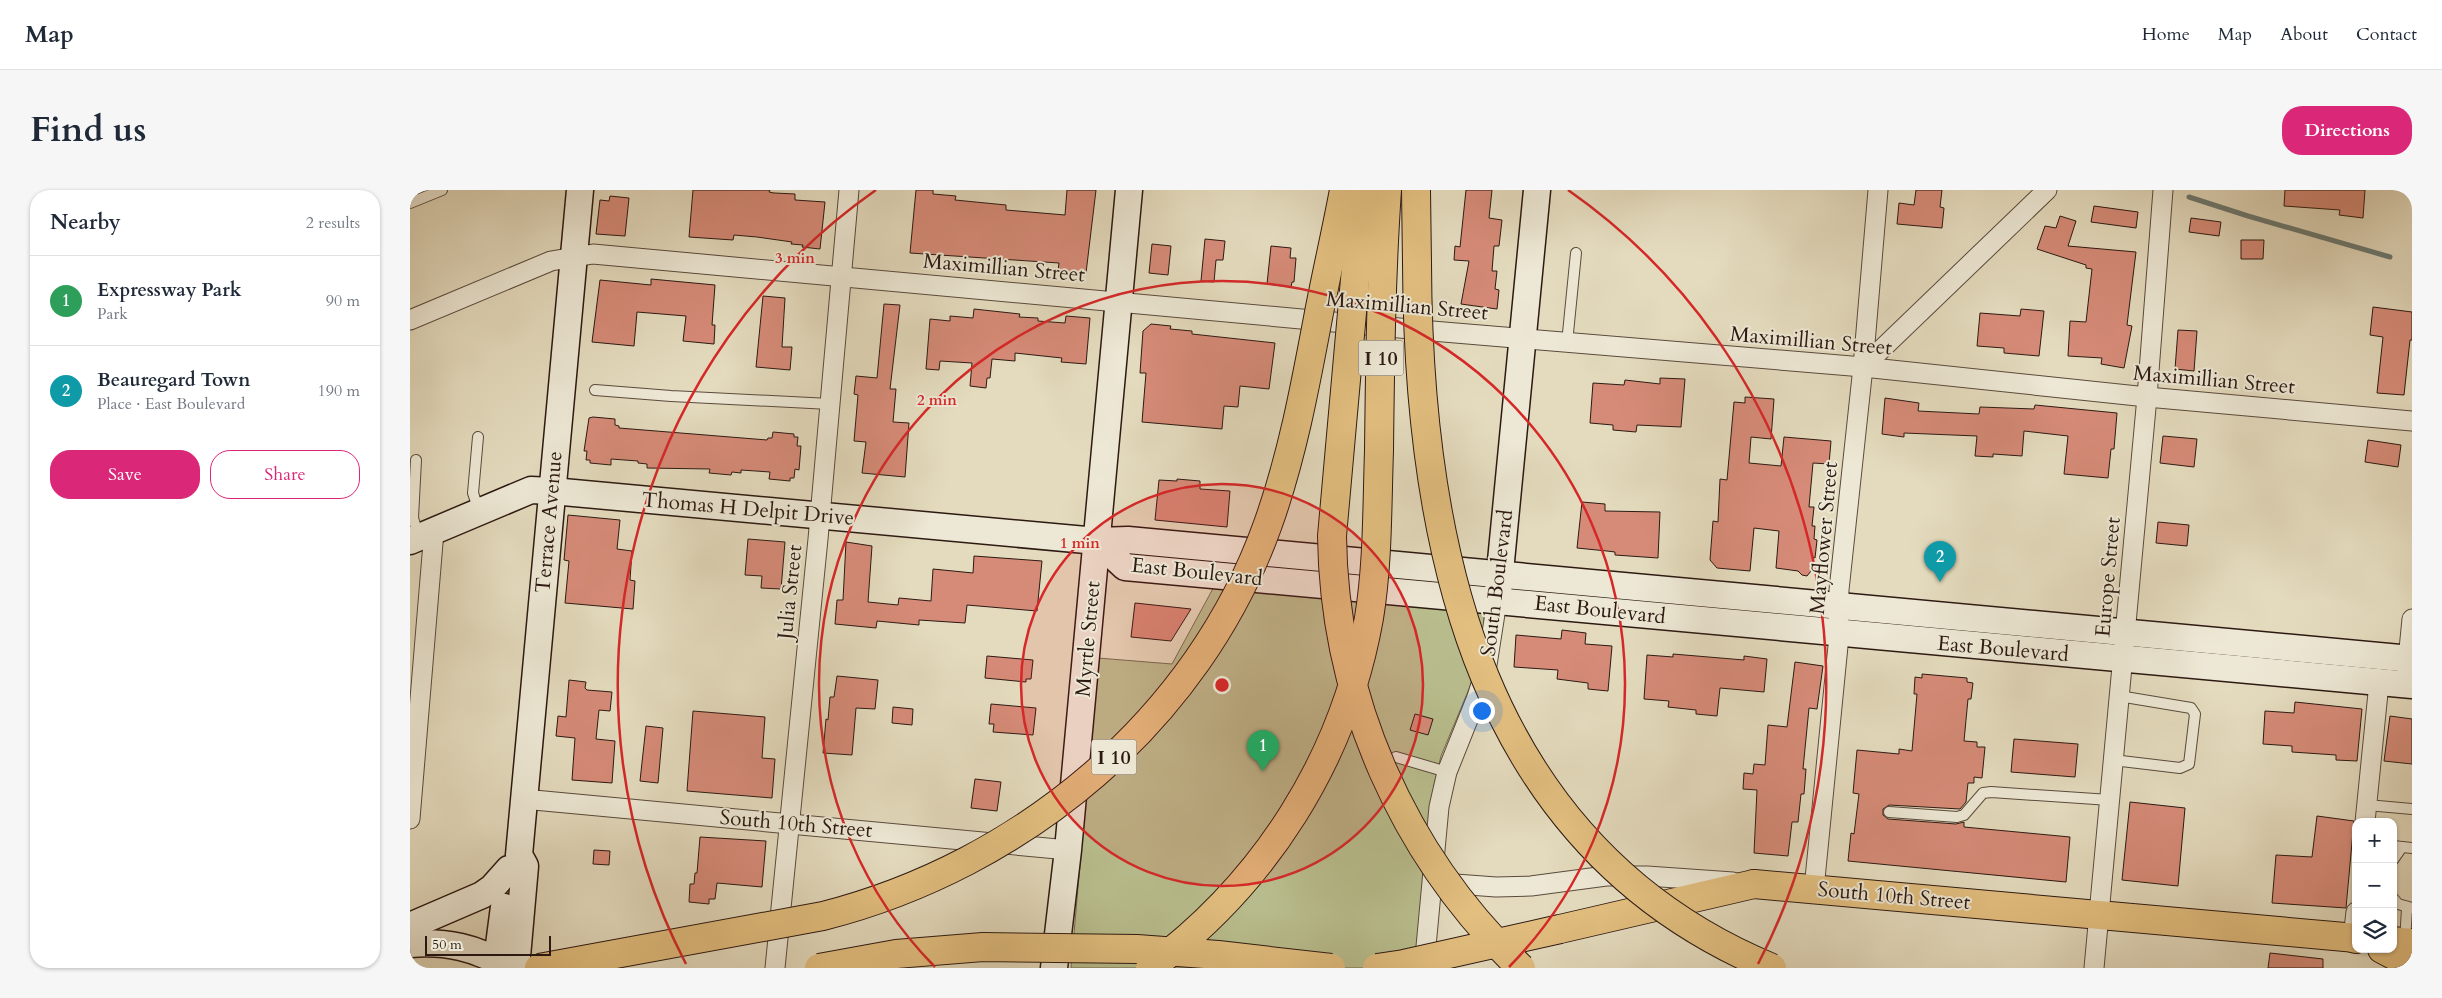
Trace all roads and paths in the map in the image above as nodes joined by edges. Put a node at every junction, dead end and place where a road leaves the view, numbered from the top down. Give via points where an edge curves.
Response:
1 (442, 190) edge
2 (580, 190) edge
3 (850, 190) edge
4 (1129, 190) edge
5 (1344, 190) edge
6 (1363, 190) edge
7 (1388, 190) edge
8 (1416, 190) edge
9 (1537, 190) edge
10 (1878, 190) edge
11 (2047, 190) edge
12 (2163, 190) edge
13 (410, 203) edge
14 (1576, 252) dead end
15 (573, 257) junction
16 (842, 276) junction
17 (1118, 302) junction
18 (410, 320) edge
19 (1524, 339) junction
20 (1567, 342) junction
21 (1862, 367) junction
22 (595, 390) dead end
23 (2147, 397) junction
24 (830, 404) junction
25 (2412, 421) edge
26 (478, 437) dead end
27 (416, 460) dead end
28 (552, 491) junction
29 (479, 512) junction
30 (820, 516) junction
31 (421, 537) edge
32 (1097, 541) junction
33 (1501, 575) junction
34 (1497, 601) junction
35 (1839, 605) junction
36 (2412, 619) edge
37 (2125, 632) junction
38 (1838, 634) junction
39 (2410, 658) edge
40 (2123, 660) junction
41 (2379, 682) junction
42 (2409, 685) edge
43 (2119, 696) junction
44 (1396, 757) dead end
45 (2113, 760) junction
46 (1447, 772) junction
47 (524, 799) junction
48 (2110, 800) junction
49 (2412, 809) edge
50 (1890, 812) dead end
51 (2366, 814) edge
52 (410, 819) edge
53 (790, 823) junction
54 (1068, 850) junction
55 (514, 862) junction
56 (1432, 882) junction
57 (1754, 884) junction
58 (1814, 889) junction
59 (2397, 903) edge
60 (2410, 908) edge
61 (2099, 914) junction
62 (410, 926) edge
63 (2352, 932) edge
64 (410, 944) edge
65 (2401, 949) edge
66 (504, 966) edge
67 (540, 968) edge
68 (775, 968) edge
69 (819, 968) edge
70 (1054, 968) edge
71 (1150, 968) edge
72 (1331, 968) edge
73 (1377, 968) edge
74 (1424, 968) edge
75 (1521, 968) edge
76 (1772, 968) edge
77 (2094, 968) edge

1 - 13 lane
2 - 15 main road, Terrace Avenue
3 - 16 street, Julia Street
4 - 17 main road, Myrtle Street
5 - 67 main road, I 10, bridge via 1294,438 1268,526 1229,609 1205,648 1159,709 1117,754 1071,795 1020,831 966,862 912,887 823,916
6 - 75 main road, bridge via 1332,536 1332,571 1342,641 1362,721 1399,806 1446,883 1484,930
7 - 71 main road, I 10, bridge via 1382,281 1376,556 1369,616 1353,683 1336,734 1308,792 1275,843 1214,915
8 - 76 main road, bridge via 1419,358 1431,469 1462,618 1489,691 1529,765 1566,816 1608,861 1679,918
9 - 19 main road, South Boulevard
10 - 21 street, Mayflower Street
11 - 21 street
12 - 23 street, Europe Street
14 - 20 lane
15 - 16 street, Maximillian Street via 593,254
15 - 18 street, Maximillian Street via 551,261
15 - 28 main road, Terrace Avenue
16 - 17 street, Maximillian Street
16 - 24 street, Julia Street
17 - 19 street, Maximillian Street
17 - 32 main road, Myrtle Street
19 - 20 street, Maximillian Street
19 - 33 main road, South Boulevard
20 - 21 street, Maximillian Street
21 - 23 street, Maximillian Street
21 - 35 street, Mayflower Street
22 - 24 lane
23 - 25 street, Maximillian Street
23 - 37 street, Europe Street
24 - 30 street, Julia Street
26 - 29 lane via 473,493
27 - 31 lane via 413,518
28 - 29 main road, Thomas H Delpit Drive via 531,490
28 - 30 main road, Thomas H Delpit Drive
28 - 47 main road, Terrace Avenue
29 - 31 main road, Thomas H Delpit Drive
30 - 32 main road, Thomas H Delpit Drive
30 - 53 street, Julia Street
31 - 52 street
32 - 33 main road, East Boulevard via 1128,540
32 - 34 main road, East Boulevard via 1125,567
32 - 54 main road, Myrtle Street
33 - 34 main road, South Boulevard
33 - 35 main road, East Boulevard
34 - 38 main road, East Boulevard
34 - 46 street, South Boulevard via 1487,665
35 - 37 main road, East Boulevard
35 - 38 street, Mayflower Street
36 - 39 street
37 - 39 main road, East Boulevard
37 - 40 street, Europe Street
38 - 40 main road, East Boulevard
38 - 58 street, Mayflower Street
39 - 42 street
40 - 41 main road, East Boulevard
40 - 43 street, Europe Street
41 - 42 main road, East Boulevard
41 - 51 street
43 - 45 street, Europe Street
43 - 45 lane via 2191,708 2195,714 2189,764 2180,768
44 - 46 lane
45 - 48 street, Europe Street
46 - 56 street, South Boulevard via 1439,807
47 - 53 street, South 10th Street
47 - 55 main road, Terrace Avenue
48 - 50 lane via 1991,792 1983,793 1964,815 1957,817
48 - 61 street, Europe Street
49 - 51 lane
53 - 54 street, South 10th Street
53 - 68 street, Julia Street
54 - 70 main road, Myrtle Street
55 - 62 main road via 482,895
55 - 66 main road, Terrace Avenue
56 - 57 street, South 10th Street via 1496,887 1606,876 1647,876
56 - 74 street, South Boulevard
57 - 58 main road, South 10th Street
57 - 73 main road, bridge
58 - 61 main road, South 10th Street
59 - 60 lane
60 - 65 lane
61 - 63 main road, South 10th Street
61 - 77 street, Europe Street
64 - 66 main road via 464,948 484,953
69 - 72 main road, bridge via 947,948 1032,947 1137,949

